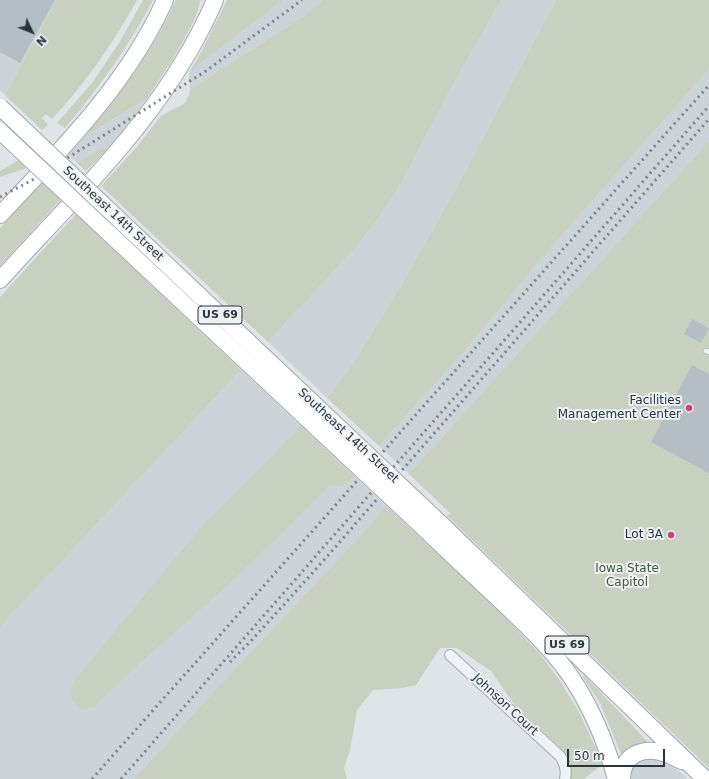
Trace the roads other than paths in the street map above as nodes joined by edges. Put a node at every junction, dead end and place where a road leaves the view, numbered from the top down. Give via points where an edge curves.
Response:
1 (165, 0) edge
2 (215, 0) edge
3 (0, 107) edge
4 (0, 131) edge
5 (0, 215) edge
6 (0, 280) edge
7 (435, 529) junction
8 (450, 655) dead end
9 (694, 768) junction
10 (565, 779) edge
11 (616, 779) edge
12 (622, 779) edge
13 (705, 779) edge

1 - 5 main road via 144,40 107,94
2 - 6 main road via 178,70 141,123 119,151
3 - 7 main road, Southeast 14th Street / US 69, bridge
4 - 7 main road, Southeast 14th Street / US 69, bridge
7 - 9 main road, Southeast 14th Street / US 69
7 - 11 main road, Southeast 14th Street / US 69 via 548,648 569,674 600,731
8 - 10 street, Johnson Court via 560,756 564,763
9 - 12 main road via 667,754 654,751 637,752 627,759 622,770
9 - 13 main road, US 69

